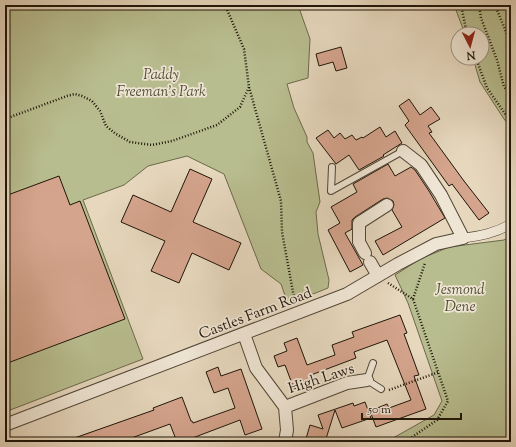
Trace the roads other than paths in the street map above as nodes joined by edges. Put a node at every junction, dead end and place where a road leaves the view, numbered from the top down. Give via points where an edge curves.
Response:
1 (403, 151) joint
2 (332, 167) dead end
3 (387, 205) dead end
4 (511, 224) edge
5 (463, 238) junction
6 (378, 276) junction
7 (244, 334) junction
8 (373, 363) dead end
9 (368, 380) junction
10 (380, 388) road end
11 (285, 407) junction
12 (5, 425) edge
13 (285, 442) edge

1 - 2 lane via 331,191
1 - 5 street via 421,165 441,195
3 - 6 street via 359,223 359,242
4 - 5 street, Castles Farm Road via 486,235
5 - 6 street, Castles Farm Road via 436,244
6 - 7 street, Castles Farm Road via 347,294
7 - 11 street, High Laws via 256,368
7 - 12 street, Castles Farm Road
8 - 9 lane
9 - 10 lane
9 - 11 street, High Laws via 347,383
11 - 13 street, High Laws

